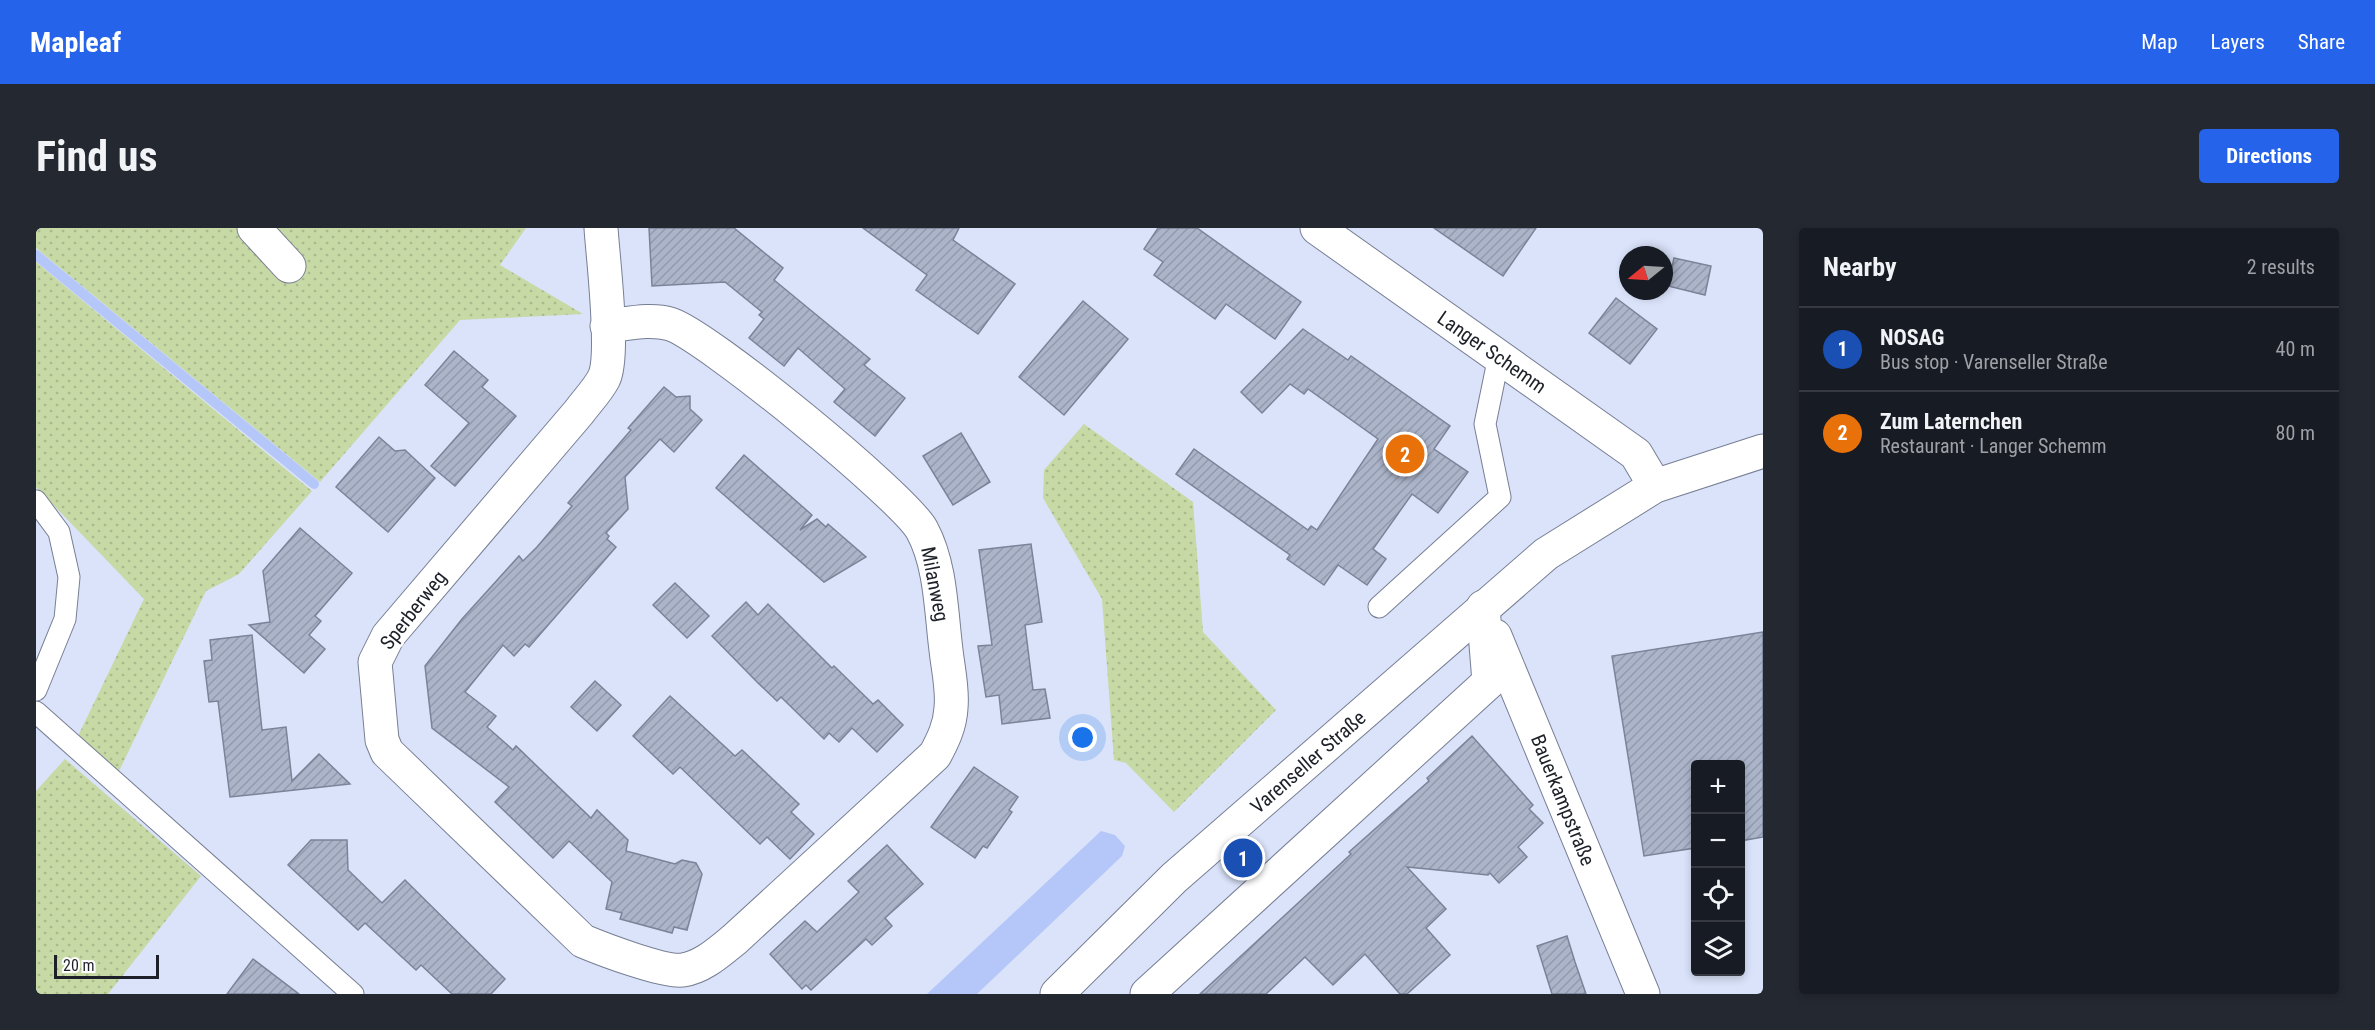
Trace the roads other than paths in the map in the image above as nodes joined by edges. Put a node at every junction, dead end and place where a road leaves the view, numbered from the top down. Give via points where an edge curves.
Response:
1 (254, 228) edge
2 (601, 228) edge
3 (1317, 228) edge
4 (289, 266) dead end
5 (607, 326) junction
6 (1499, 356) junction
7 (1763, 451) edge
8 (1655, 486) junction
9 (36, 501) edge
10 (1379, 607) dead end
11 (1483, 607) junction
12 (36, 690) edge
13 (36, 712) edge
14 (735, 939) joint
15 (353, 994) edge
16 (1057, 994) edge
17 (1148, 994) edge
18 (1642, 994) edge

1 - 4 street
2 - 5 street, Sperberweg
3 - 6 street, Langer Schemm
5 - 14 street, Milanweg via 652,321 672,324 698,338 788,408 912,514 929,543 951,707 947,732 936,755
5 - 14 street, Sperberweg via 610,352 604,377 579,412 388,636 375,662 382,740 387,752 583,941 616,955 682,971 710,960
6 - 8 street, Langer Schemm via 1636,454
6 - 10 lane via 1485,424 1500,497
7 - 8 street, Varenseller Straße
8 - 11 street, Varenseller Straße via 1546,554
9 - 12 lane via 59,532 69,577 65,619
11 - 16 street, Varenseller Straße via 1174,878
11 - 17 street via 1489,682
11 - 18 street, Bauerkampstraße
13 - 15 lane

